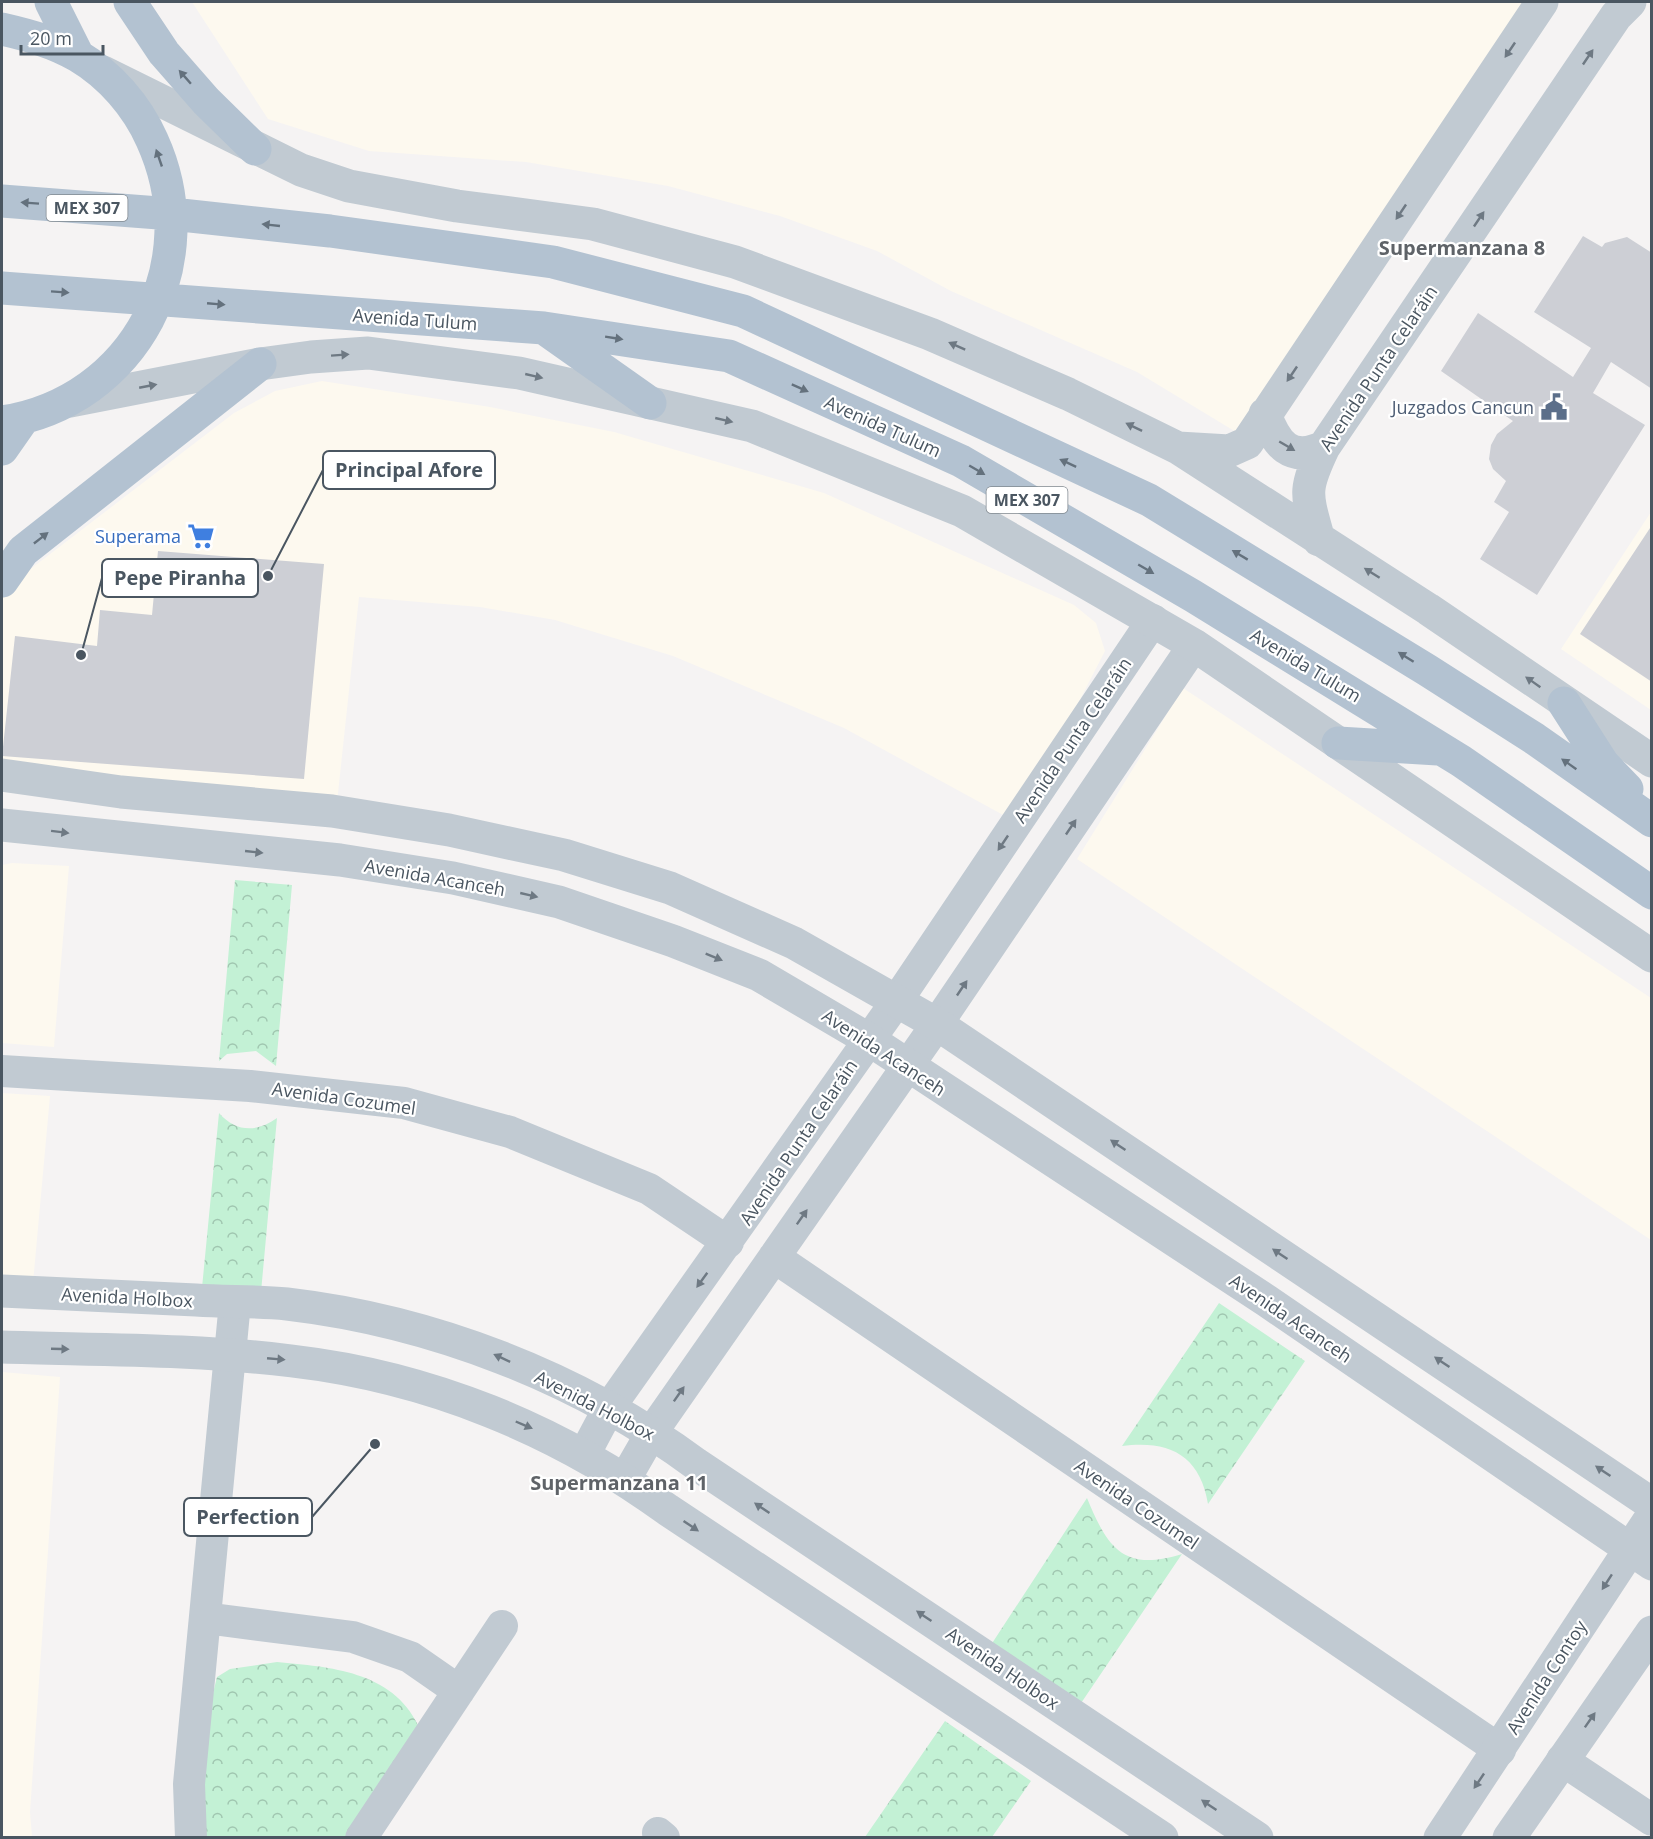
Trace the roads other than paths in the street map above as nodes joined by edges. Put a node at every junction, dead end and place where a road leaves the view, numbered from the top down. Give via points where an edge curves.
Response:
1 (51, 2) edge
2 (130, 2) edge
3 (1542, 2) edge
4 (1621, 6) edge
5 (2, 29) edge
6 (86, 62) junction
7 (255, 149) junction
8 (2, 201) edge
9 (172, 214) junction
10 (2, 288) edge
11 (158, 300) junction
12 (544, 328) junction
13 (260, 364) junction
14 (70, 401) junction
15 (650, 403) junction
16 (1265, 414) junction
17 (12, 421) edge
18 (1324, 447) junction
19 (1178, 448) junction
20 (2, 449) edge
21 (1319, 540) junction
22 (2, 581) edge
23 (1153, 620) junction
24 (1194, 645) junction
25 (1564, 703) junction
26 (1338, 743) junction
27 (1443, 749) junction
28 (1652, 761) edge
29 (2, 775) edge
30 (1652, 814) edge
31 (1652, 822) edge
32 (2, 825) edge
33 (1652, 893) edge
34 (1652, 956) edge
35 (896, 1002) junction
36 (938, 1024) junction
37 (868, 1039) junction
38 (907, 1067) junction
39 (2, 1071) edge
40 (729, 1242) junction
41 (774, 1257) junction
42 (2, 1291) edge
43 (235, 1302) junction
44 (2, 1347) edge
45 (230, 1356) junction
46 (609, 1408) junction
47 (652, 1432) junction
48 (584, 1455) junction
49 (625, 1479) junction
50 (1652, 1504) edge
51 (1652, 1516) edge
52 (1640, 1557) edge
53 (205, 1618) junction
54 (502, 1626) dead end
55 (1652, 1632) edge
56 (459, 1691) junction
57 (1500, 1750) junction
58 (1562, 1760) junction
59 (1652, 1820) edge
60 (191, 1838) edge
61 (361, 1838) edge
62 (1162, 1838) edge
63 (1257, 1838) edge
64 (1440, 1838) edge
65 (1509, 1838) edge

1 - 6 main road
7 -> 2 main road via 164,53
3 -> 16 street
18 -> 4 street, Avenida Punta Celaráin
5 - 6 main road via 36,36
6 - 7 street
9 -> 6 main road via 162,164 146,127 129,101
19 -> 7 street via 1068,394 930,334 735,262 593,224 457,206 349,186
9 -> 8 main road, MEX 307
9 - 11 main road via 168,266
31 -> 9 main road, MEX 307 via 1535,739 1149,500 743,311 553,262
10 -> 11 main road, Avenida Tulum / MEX 307
11 -> 12 main road, Avenida Tulum / MEX 307
11 - 14 main road via 143,329 118,362 96,384
12 - 15 main road
12 -> 27 main road, Avenida Tulum / MEX 307 via 729,356 961,461
14 -> 13 street, Avenida Tulum
13 -> 15 street, Avenida Tulum via 368,353 519,373
22 -> 13 main road via 23,551
14 - 17 main road
15 -> 23 street, Avenida Tulum via 752,426 962,511
16 -> 18 street via 1274,438 1288,450 1308,454
16 - 19 street via 1247,443 1229,451
17 - 20 main road
18 - 21 street, Avenida Punta Celaráin via 1308,480 1308,499
19 - 21 street
25 -> 21 street
23 - 24 street, Avenida Tulum
23 -> 35 street, Avenida Punta Celaráin
24 - 26 street, Avenida Tulum
36 -> 24 street
25 - 28 street
25 - 30 main road via 1604,764
26 - 27 main road
26 - 34 street, Avenida Tulum
27 - 33 main road, Avenida Tulum / MEX 307
29 - 35 street via 121,792 332,812 449,830 564,855 670,888 794,942
32 -> 37 street, Avenida Acanceh via 340,860 453,878 559,902 673,940 759,975
35 - 36 street
35 - 37 street, Avenida Punta Celaráin
36 - 38 street
50 -> 36 street
37 - 38 street, Avenida Acanceh
37 - 40 street, Avenida Punta Celaráin
41 -> 38 street
38 - 52 street, Avenida Acanceh via 1267,1301
39 - 40 street, Avenida Cozumel via 250,1086 405,1104 510,1132 650,1189
40 -> 46 street, Avenida Punta Celaráin
47 -> 41 street
41 - 57 street, Avenida Cozumel
42 - 43 street, Avenida Holbox
43 - 45 street
46 -> 43 street, Avenida Holbox via 490,1353 391,1323 286,1304
44 -> 45 street
45 -> 48 street via 293,1361 389,1379 484,1407
45 - 53 street
46 - 47 street, Avenida Holbox
46 - 48 street, Avenida Punta Celaráin
47 - 49 street
63 -> 47 street, Avenida Holbox
48 - 49 street
49 -> 62 street
51 - 52 street, Avenida Contoy
52 -> 57 street, Avenida Contoy
53 - 56 street via 353,1637 410,1657
53 - 60 street via 189,1784
54 - 56 street
58 -> 55 street
56 - 61 street
57 -> 64 street, Avenida Contoy
58 - 59 street
58 - 65 street

